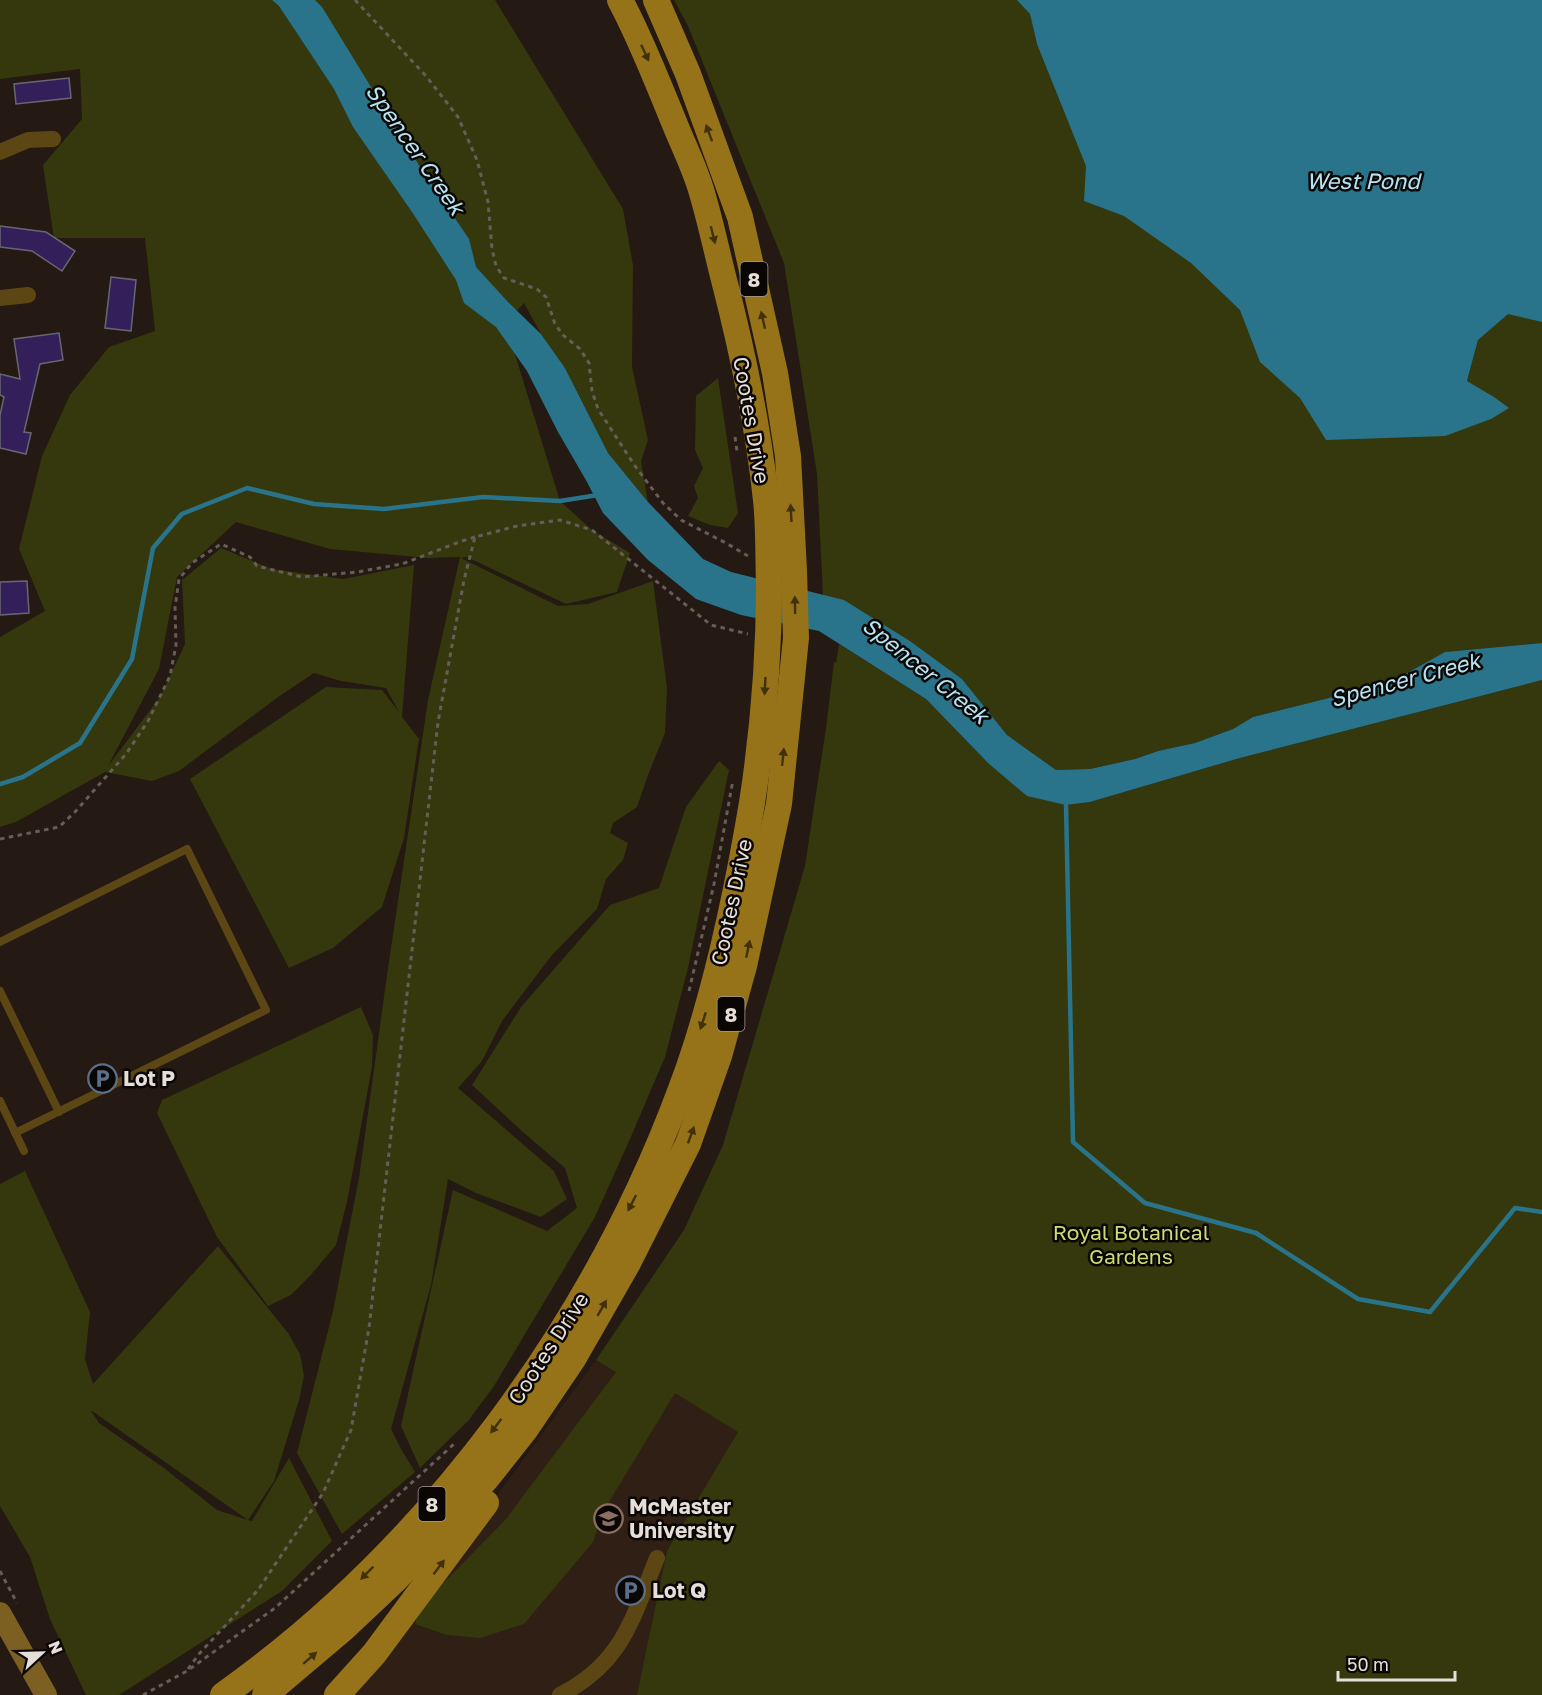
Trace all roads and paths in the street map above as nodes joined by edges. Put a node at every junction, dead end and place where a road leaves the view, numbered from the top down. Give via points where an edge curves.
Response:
1 (355, 0) edge
2 (620, 0) edge
3 (656, 0) edge
4 (53, 139) dead end
5 (0, 152) edge
6 (28, 295) dead end
7 (0, 298) edge
8 (735, 438) dead end
9 (739, 461) dead end
10 (475, 537) junction
11 (757, 556) junction
12 (757, 630) junction
13 (735, 770) dead end
14 (0, 839) edge
15 (0, 942) edge
16 (0, 991) edge
17 (688, 996) dead end
18 (0, 1101) edge
19 (59, 1112) junction
20 (15, 1133) junction
21 (24, 1151) dead end
22 (573, 1359) junction
23 (456, 1443) dead end
24 (657, 1558) dead end
25 (0, 1613) edge
26 (187, 1671) junction
27 (44, 1692) edge
28 (224, 1693) edge
29 (144, 1695) edge
30 (265, 1695) edge
31 (337, 1695) edge
32 (560, 1695) edge

1 - 11 path via 426,76 458,117 477,160 488,202 496,266 504,278 546,297 555,324 589,363 598,409 635,466 681,520
2 -> 11 main road, Cootes Drive / 8 via 653,69 701,188 737,331 766,503
22 -> 3 main road, Cootes Drive / 8 via 628,1263 688,1144 719,1056 744,966 779,804 796,638 788,456 775,373 740,217 688,74
4 - 5 street via 27,140
6 - 7 street
8 - 9 path
10 - 12 path via 560,520 592,530 711,625
10 - 14 path via 402,564 302,577 257,566 250,557 221,544 205,554 179,579 176,645 170,676 126,754 59,827
10 - 26 path via 438,722 369,1328 351,1430 323,1493 258,1590
11 - 12 main road, Cootes Drive / 8
12 -> 28 main road, Cootes Drive / 8 via 763,723 741,871 709,1004 681,1088 626,1215 597,1272 531,1379 468,1464 359,1581 271,1659
13 - 17 path
15 - 19 lane via 187,849 266,1010
16 - 19 lane
18 - 20 lane
19 - 20 lane
20 - 21 lane
30 -> 22 main road, Cootes Drive / 8 via 344,1628 439,1533 525,1430
31 -> 22 main road via 374,1654 509,1472 554,1403
23 - 26 path via 275,1608
24 - 32 street via 618,1646 594,1673
25 - 27 street
26 - 29 path

